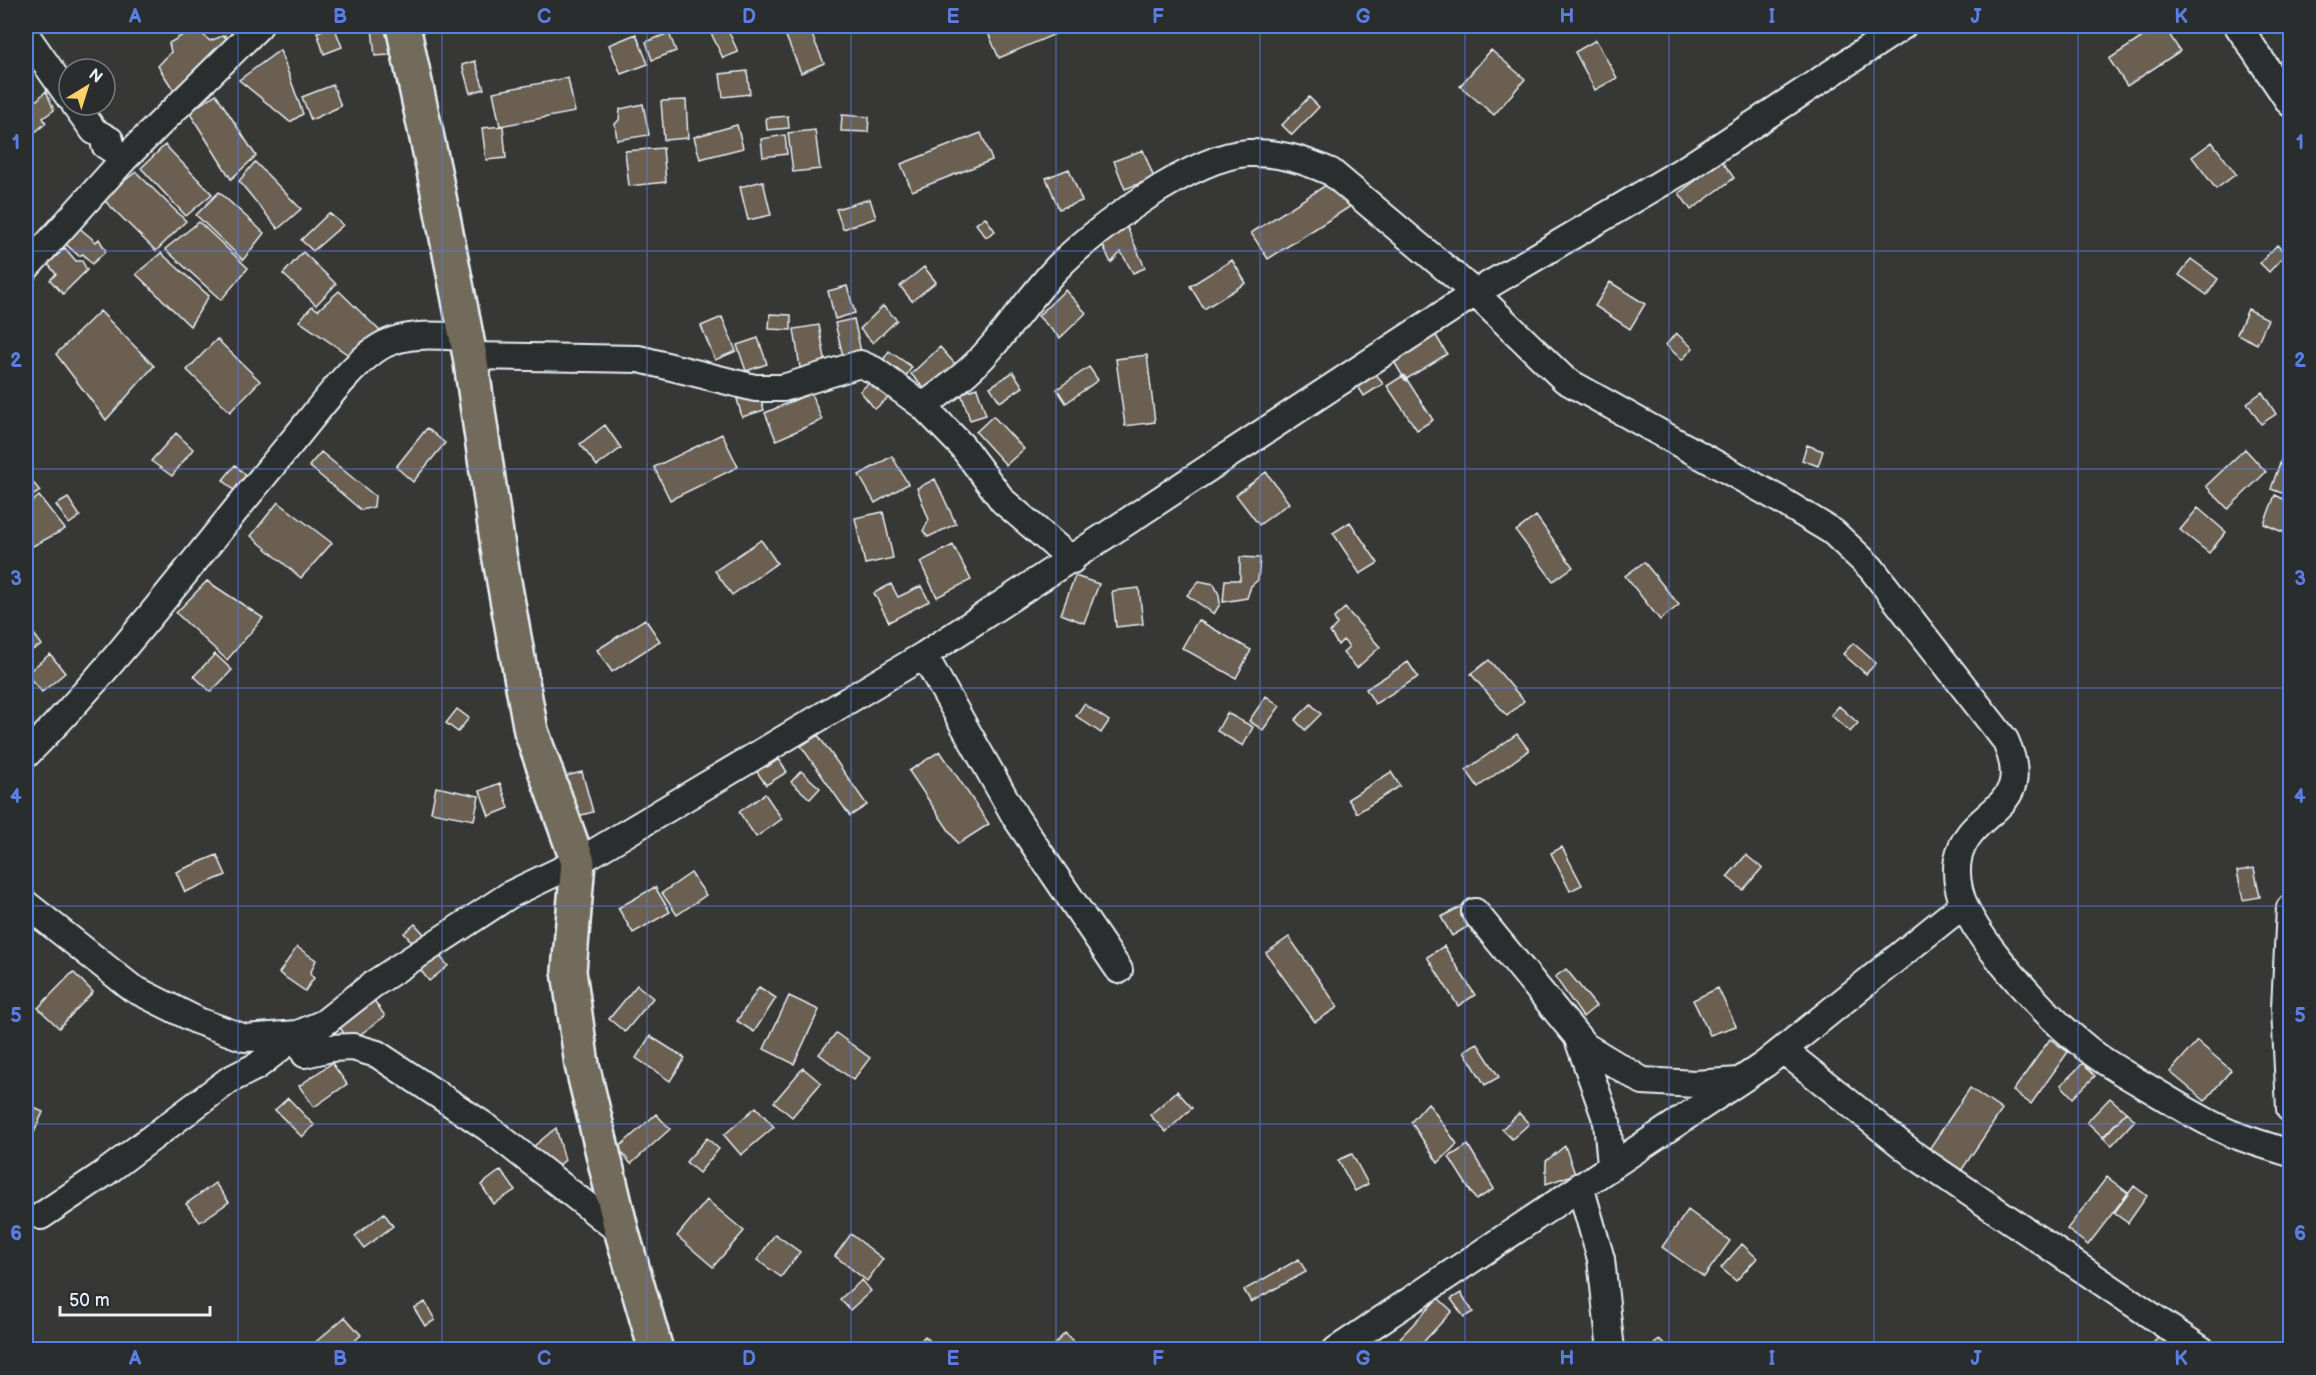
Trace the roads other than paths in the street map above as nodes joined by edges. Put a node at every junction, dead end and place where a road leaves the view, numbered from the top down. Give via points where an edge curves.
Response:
1 (260, 26) edge
2 (403, 26) edge
3 (1903, 26) edge
4 (2238, 26) edge
5 (26, 36) edge
6 (57, 80) edge
7 (2290, 103) edge
8 (84, 117) edge
9 (125, 158) junction
10 (26, 268) edge
11 (1475, 293) junction
12 (468, 346) junction
13 (923, 406) junction
14 (1072, 560) junction
15 (924, 655) junction
16 (26, 755) edge
17 (578, 862) junction
18 (26, 904) edge
19 (1964, 904) junction
20 (2290, 908) edge
21 (1475, 912) dead end
22 (1119, 970) dead end
23 (298, 1034) junction
24 (1577, 1036) junction
25 (1783, 1050) junction
26 (1740, 1081) junction
27 (2290, 1109) edge
28 (2290, 1153) edge
29 (1611, 1166) junction
30 (1580, 1186) junction
31 (41, 1216) dead end
32 (622, 1233) junction
33 (656, 1350) edge
34 (1336, 1350) edge
35 (1611, 1350) edge
36 (2202, 1350) edge

1 - 9 street
2 - 12 main road
3 - 11 street via 1687,168
4 - 7 street
5 - 6 street
8 - 9 street via 94,131 110,140 105,145
9 - 10 street
11 - 13 street via 1331,172 1305,160 1274,153 1216,159 1150,194 1082,245 989,350
11 - 14 street
11 - 19 street via 1566,380 1833,532 1871,568 2005,740 2013,756 2016,773 2011,788 2002,804 1967,839 1958,859 1958,890
12 - 13 street via 639,359 755,388 783,388 860,364
12 - 16 street via 405,338 385,344 361,360 156,610
12 - 17 main road via 531,731
13 - 14 street via 962,446 1003,501
14 - 15 street
15 - 17 street
15 - 22 street via 1016,818
17 - 23 street via 511,894 372,985 324,1023
17 - 32 main road via 569,971 582,1065
18 - 23 street via 132,988 198,1021 245,1038
19 - 25 street
19 - 28 street via 1974,926 2004,965 2049,1015 2091,1051 2230,1133
20 - 27 street via 2285,1008
21 - 24 street
23 - 31 street
23 - 32 street via 305,1054 353,1047 377,1054 488,1128
24 - 26 street via 1585,1046 1643,1081
24 - 29 street via 1607,1122
25 - 26 street
25 - 36 street via 1917,1157
26 - 29 street
29 - 30 street
30 - 34 street
30 - 35 street via 1601,1259
32 - 33 main road

